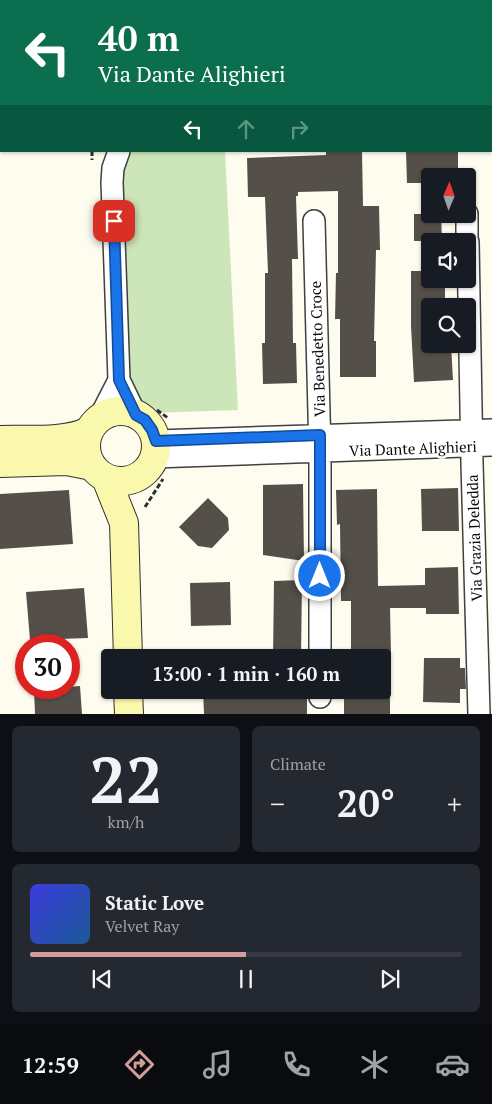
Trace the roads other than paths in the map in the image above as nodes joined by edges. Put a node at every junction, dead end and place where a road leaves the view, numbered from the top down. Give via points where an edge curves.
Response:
1 (119, 152) edge
2 (314, 220) dead end
3 (471, 288) edge
4 (119, 380) junction
5 (145, 411) junction
6 (95, 424) junction
7 (482, 438) edge
8 (0, 440) edge
9 (320, 443) junction
10 (158, 454) junction
11 (0, 463) edge
12 (99, 472) junction
13 (135, 519) junction
14 (128, 649) edge
15 (320, 649) edge
16 (128, 699) edge
17 (129, 714) edge
18 (480, 714) edge

1 - 4 street via 112,182
2 - 9 street, Via Benedetto Croce
3 - 7 street, Via Grazia Deledda
4 - 5 street
4 - 6 street
5 - 6 street via 119,410
5 - 10 street via 145,420 152,430
6 - 8 street via 79,436
6 - 12 street via 87,436 86,448 89,461
7 - 9 street, Via Dante Alighieri
7 - 18 street, Via Grazia Deledda
9 - 10 street, Via Dante Alighieri
9 - 15 street, Via Benedetto Croce
10 - 12 street via 134,478 122,481
10 - 13 street
11 - 12 street via 67,461
12 - 13 street
13 - 14 street
16 - 17 street

